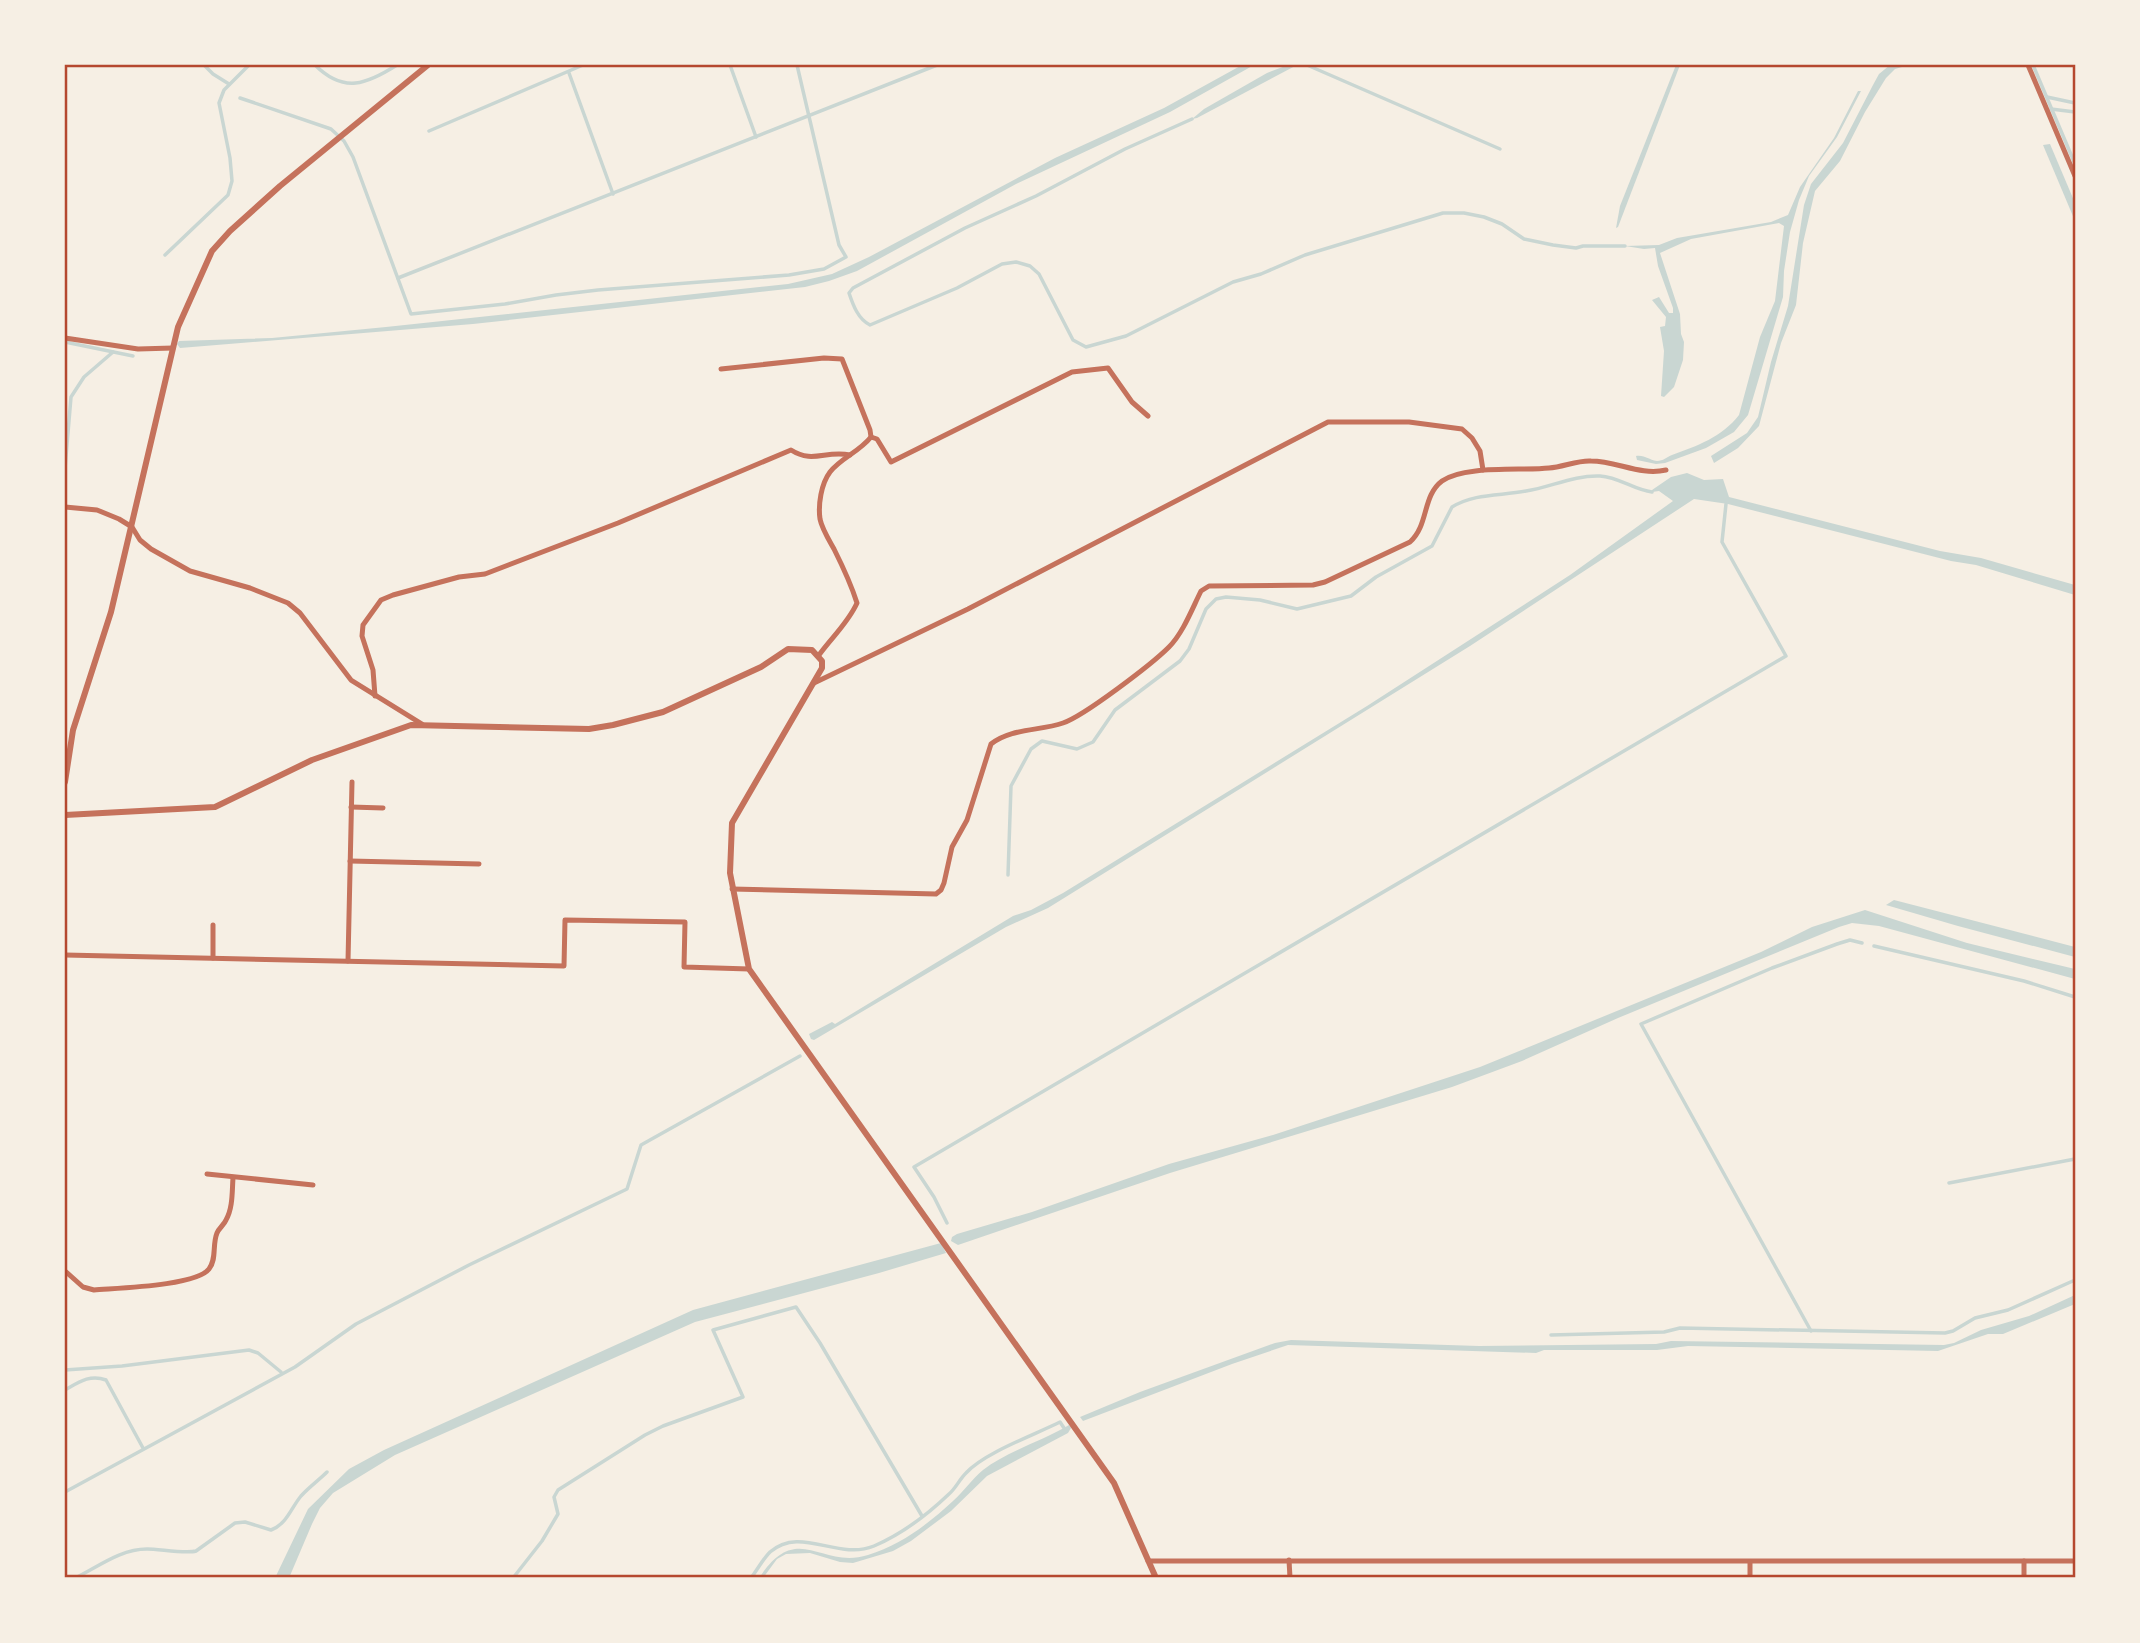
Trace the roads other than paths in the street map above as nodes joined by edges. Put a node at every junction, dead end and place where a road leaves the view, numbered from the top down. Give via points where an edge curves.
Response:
1 (428, 65) edge
2 (2028, 65) edge
3 (2075, 176) edge
4 (65, 338) edge
5 (173, 348) junction
6 (722, 369) dead end
7 (1148, 416) dead end
8 (870, 437) junction
9 (850, 455) junction
10 (1483, 470) junction
11 (1666, 470) dead end
12 (65, 507) edge
13 (132, 527) junction
14 (819, 654) junction
15 (814, 683) junction
16 (375, 696) junction
17 (422, 724) junction
18 (65, 771) edge
19 (65, 782) edge
20 (352, 782) dead end
21 (351, 807) junction
22 (383, 808) dead end
23 (65, 815) edge
24 (350, 861) junction
25 (479, 864) dead end
26 (732, 888) junction
27 (213, 925) dead end
28 (65, 955) edge
29 (213, 958) junction
30 (348, 961) junction
31 (749, 969) junction
32 (207, 1174) dead end
33 (233, 1178) junction
34 (313, 1185) dead end
35 (65, 1270) edge
36 (1289, 1560) junction
37 (1148, 1561) junction
38 (2024, 1561) junction
39 (2075, 1561) edge
40 (1750, 1562) junction
41 (1156, 1578) edge
42 (1290, 1578) edge
43 (1750, 1578) edge
44 (2024, 1578) edge

1 - 5 street via 230,231 212,251
2 - 3 street
4 - 5 street via 138,349
5 - 13 street
6 - 8 street via 842,359
7 - 8 street via 1108,368 1072,372 891,461 877,439
8 - 9 street
9 - 14 street via 829,473 820,521 857,603 849,620
9 - 16 street via 833,452 810,458 791,450 485,574 381,600 363,625 362,636 373,670
10 - 11 street via 1548,468 1588,460 1653,473
10 - 15 street via 1480,451 1462,429 1409,422 1328,422 968,609
10 - 26 street via 1452,476 1434,489 1424,523 1410,542 1325,582 1209,586 1201,591 1169,647 1087,709 1063,723 999,738 991,744 967,820 952,847 944,883 936,894
12 - 13 street via 97,510
13 - 16 street via 151,549 190,570 288,603 351,680
13 - 18 street
14 - 15 street via 822,668
14 - 17 street via 804,648 788,649 761,667 663,712 613,725 589,729
15 - 26 street via 732,823
16 - 17 street
17 - 23 street via 312,760 215,807
18 - 19 street
20 - 21 street
21 - 22 street
21 - 24 street
24 - 25 street
24 - 30 street
26 - 31 street
27 - 29 street
28 - 29 street
29 - 30 street
30 - 31 street via 564,966 565,920 685,922 684,967
31 - 37 street via 1114,1483
32 - 33 street
33 - 34 street
33 - 35 street via 230,1210 218,1231 208,1272 170,1283 94,1290 83,1287
36 - 37 street
36 - 40 street
36 - 42 street
37 - 41 street
38 - 39 street
38 - 40 street
38 - 44 street
40 - 43 street

